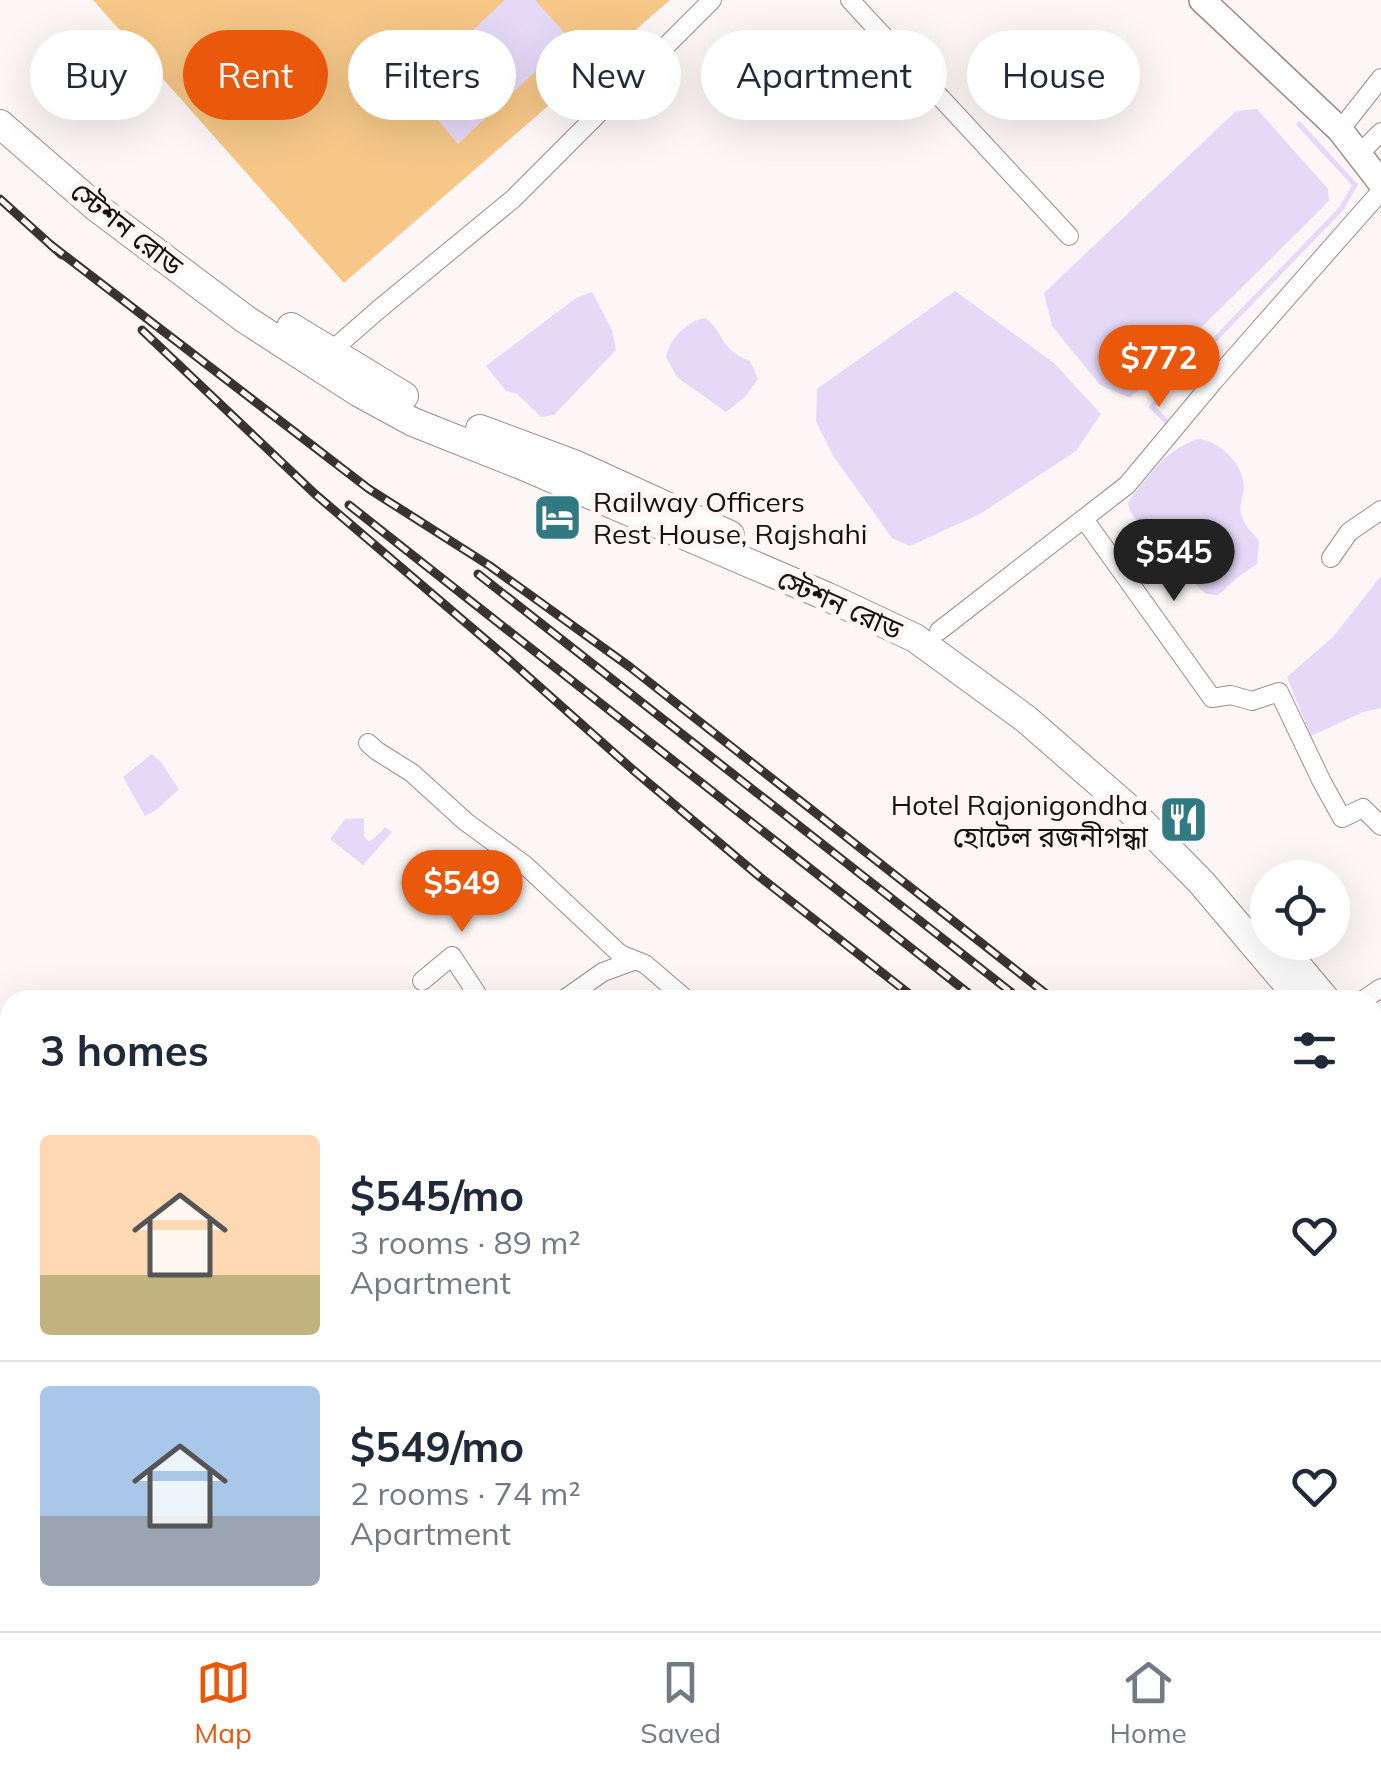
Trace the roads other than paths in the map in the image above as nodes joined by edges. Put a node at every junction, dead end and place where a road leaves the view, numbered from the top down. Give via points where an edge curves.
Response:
1 (712, 0) edge
2 (850, 0) edge
3 (1202, 0) edge
4 (1381, 78) edge
5 (0, 105) edge
6 (0, 124) edge
7 (1340, 130) junction
8 (1381, 132) edge
9 (1358, 155) junction
10 (1381, 184) edge
11 (1381, 191) edge
12 (1069, 236) dead end
13 (330, 352) junction
14 (1381, 510) edge
15 (1084, 519) junction
16 (1330, 558) dead end
17 (939, 632) junction
18 (368, 742) dead end
19 (1381, 826) edge
20 (1250, 911) edge
21 (633, 960) junction
22 (1293, 960) edge
23 (422, 981) dead end
24 (474, 990) edge
25 (577, 990) edge
26 (675, 990) edge
27 (1293, 990) edge
28 (1318, 990) edge

1 - 13 street via 513,199
2 - 12 street
3 - 7 street
4 - 7 street
5 - 13 main road, স্টেশন রোড via 160,233
6 - 27 main road, স্টেশন রোড via 245,319 358,392 413,422 916,638 1026,718 1127,807
7 - 9 street
8 - 9 street
9 - 10 street
11 - 15 street via 1127,485
13 - 17 main road, স্টেশন রোড via 440,414 574,464
14 - 16 street via 1348,532
15 - 17 street
15 - 19 street via 1212,698 1252,701 1279,692 1342,818 1363,808
17 - 20 main road, স্টেশন রোড via 1117,776
18 - 21 street via 525,864
21 - 25 street
21 - 26 street
22 - 28 main road
23 - 24 street via 452,956

